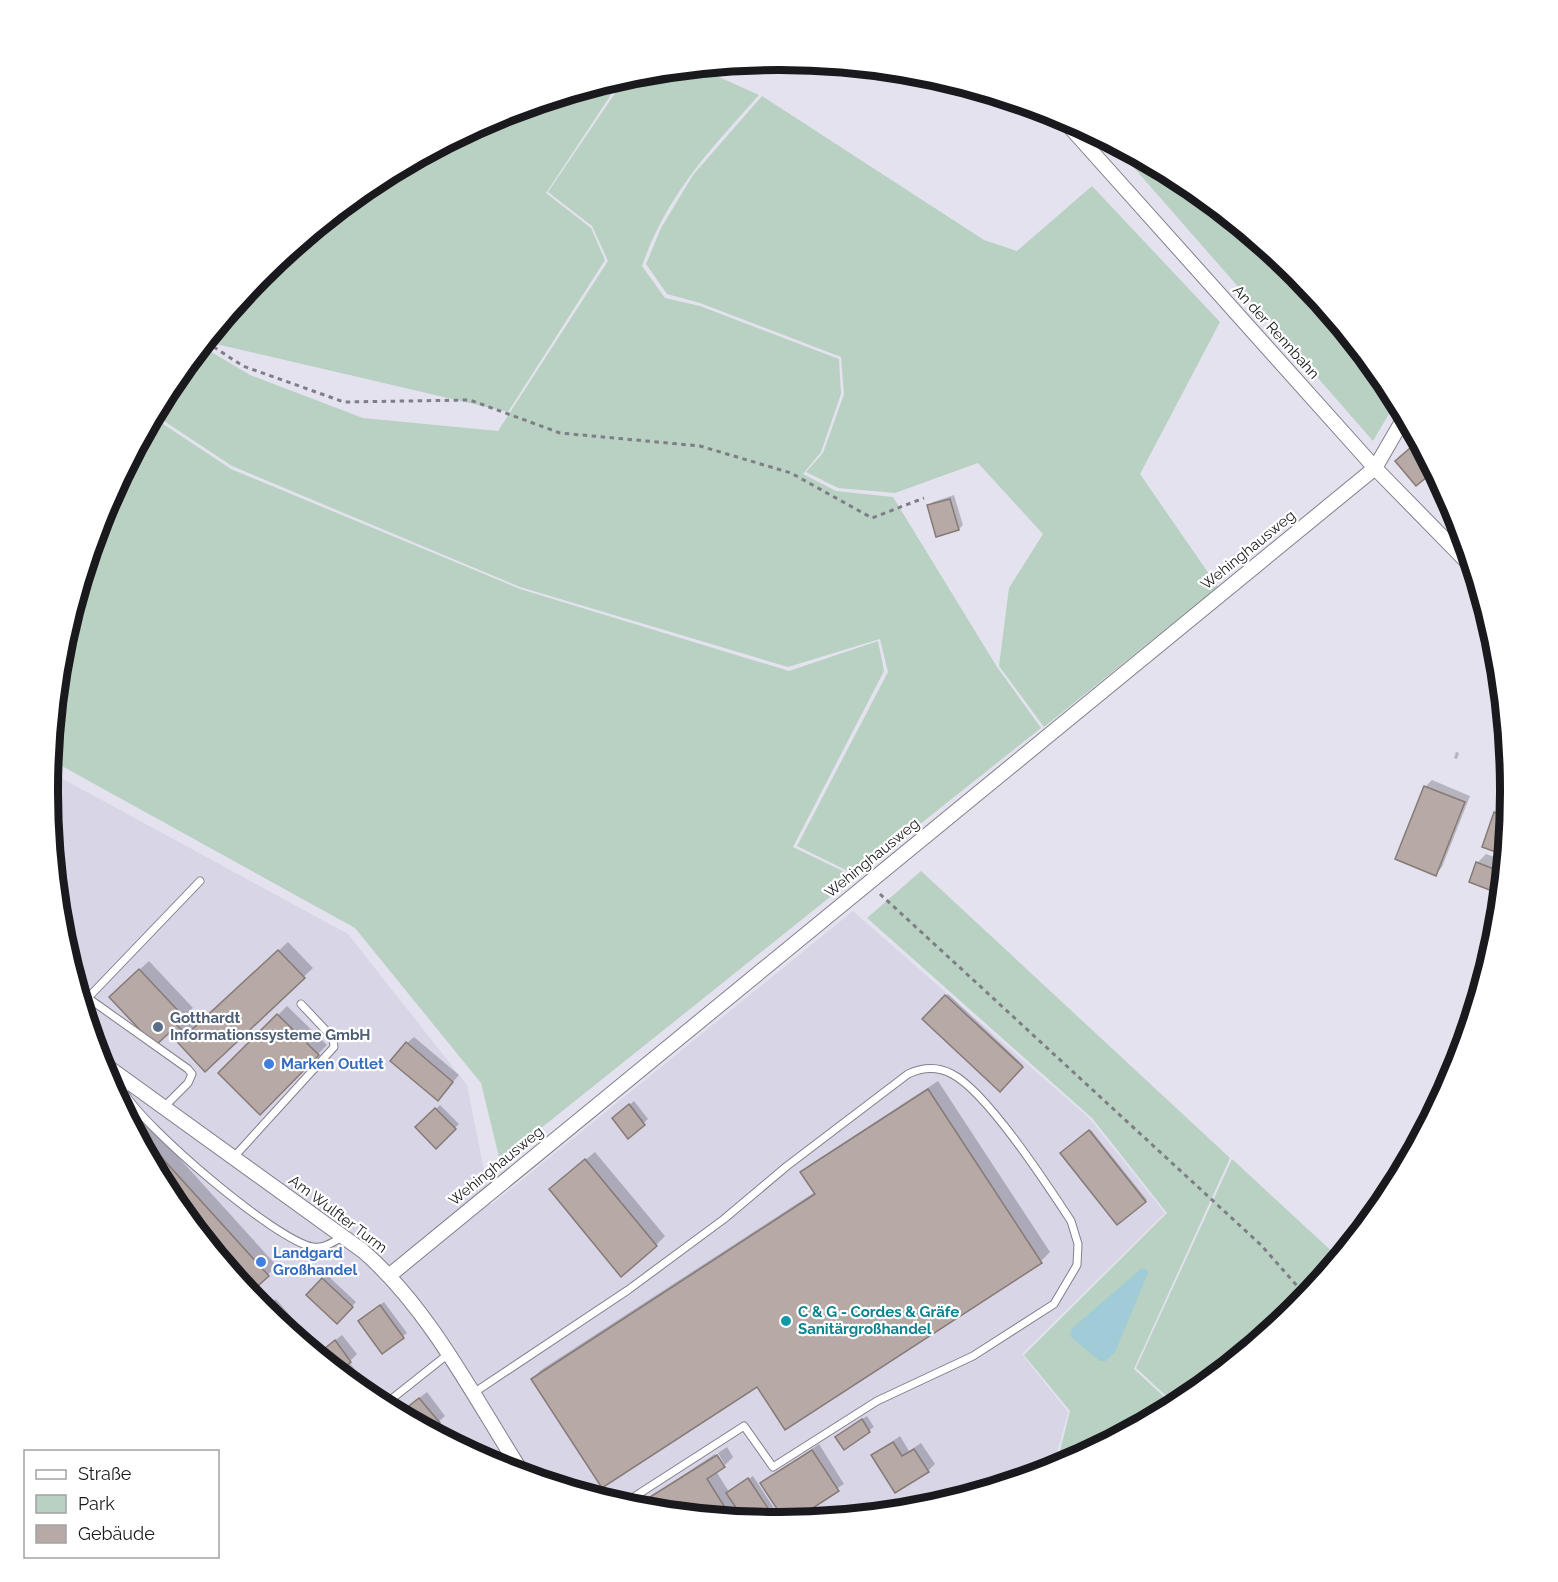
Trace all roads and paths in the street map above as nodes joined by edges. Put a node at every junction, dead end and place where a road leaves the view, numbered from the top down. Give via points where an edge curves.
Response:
1 (1077, 135) edge
2 (212, 346) edge
3 (1400, 426) edge
4 (1375, 468) junction
5 (924, 498) dead end
6 (1459, 554) edge
7 (200, 881) dead end
8 (868, 883) junction
9 (89, 998) edge
10 (301, 1004) dead end
11 (91, 1005) edge
12 (116, 1072) edge
13 (126, 1080) junction
14 (124, 1091) edge
15 (126, 1095) edge
16 (163, 1108) junction
17 (233, 1158) junction
18 (343, 1237) junction
19 (390, 1275) junction
20 (1299, 1288) edge
21 (447, 1355) junction
22 (472, 1394) junction
23 (392, 1398) edge
24 (516, 1462) edge
25 (634, 1497) edge

1 - 4 street, An der Rennbahn
2 - 5 path via 243,366 344,402 470,399 560,433 700,446 791,473 872,518
3 - 4 street
4 - 6 street, An der Rennbahn
4 - 8 street, Wehinghausweg
7 - 9 lane
8 - 19 street, Wehinghausweg
8 - 20 path via 1261,1245
10 - 17 lane via 333,1038 334,1047
11 - 16 lane via 192,1074
12 - 13 street, Am Wulfter Turm
13 - 14 lane
13 - 16 street, Am Wulfter Turm
15 - 18 lane via 139,1114 222,1189 294,1242 321,1248
16 - 17 street, Am Wulfter Turm
17 - 18 street, Am Wulfter Turm
18 - 19 street, Am Wulfter Turm
19 - 21 street, Am Wulfter Turm
21 - 22 street, Am Wulfter Turm
21 - 23 lane
22 - 24 street, Am Wulfter Turm
22 - 25 lane via 628,1290 908,1074 922,1068 951,1073 976,1091 1071,1221 1078,1244 1077,1265 1054,1304 973,1356 877,1401 773,1467 744,1426

